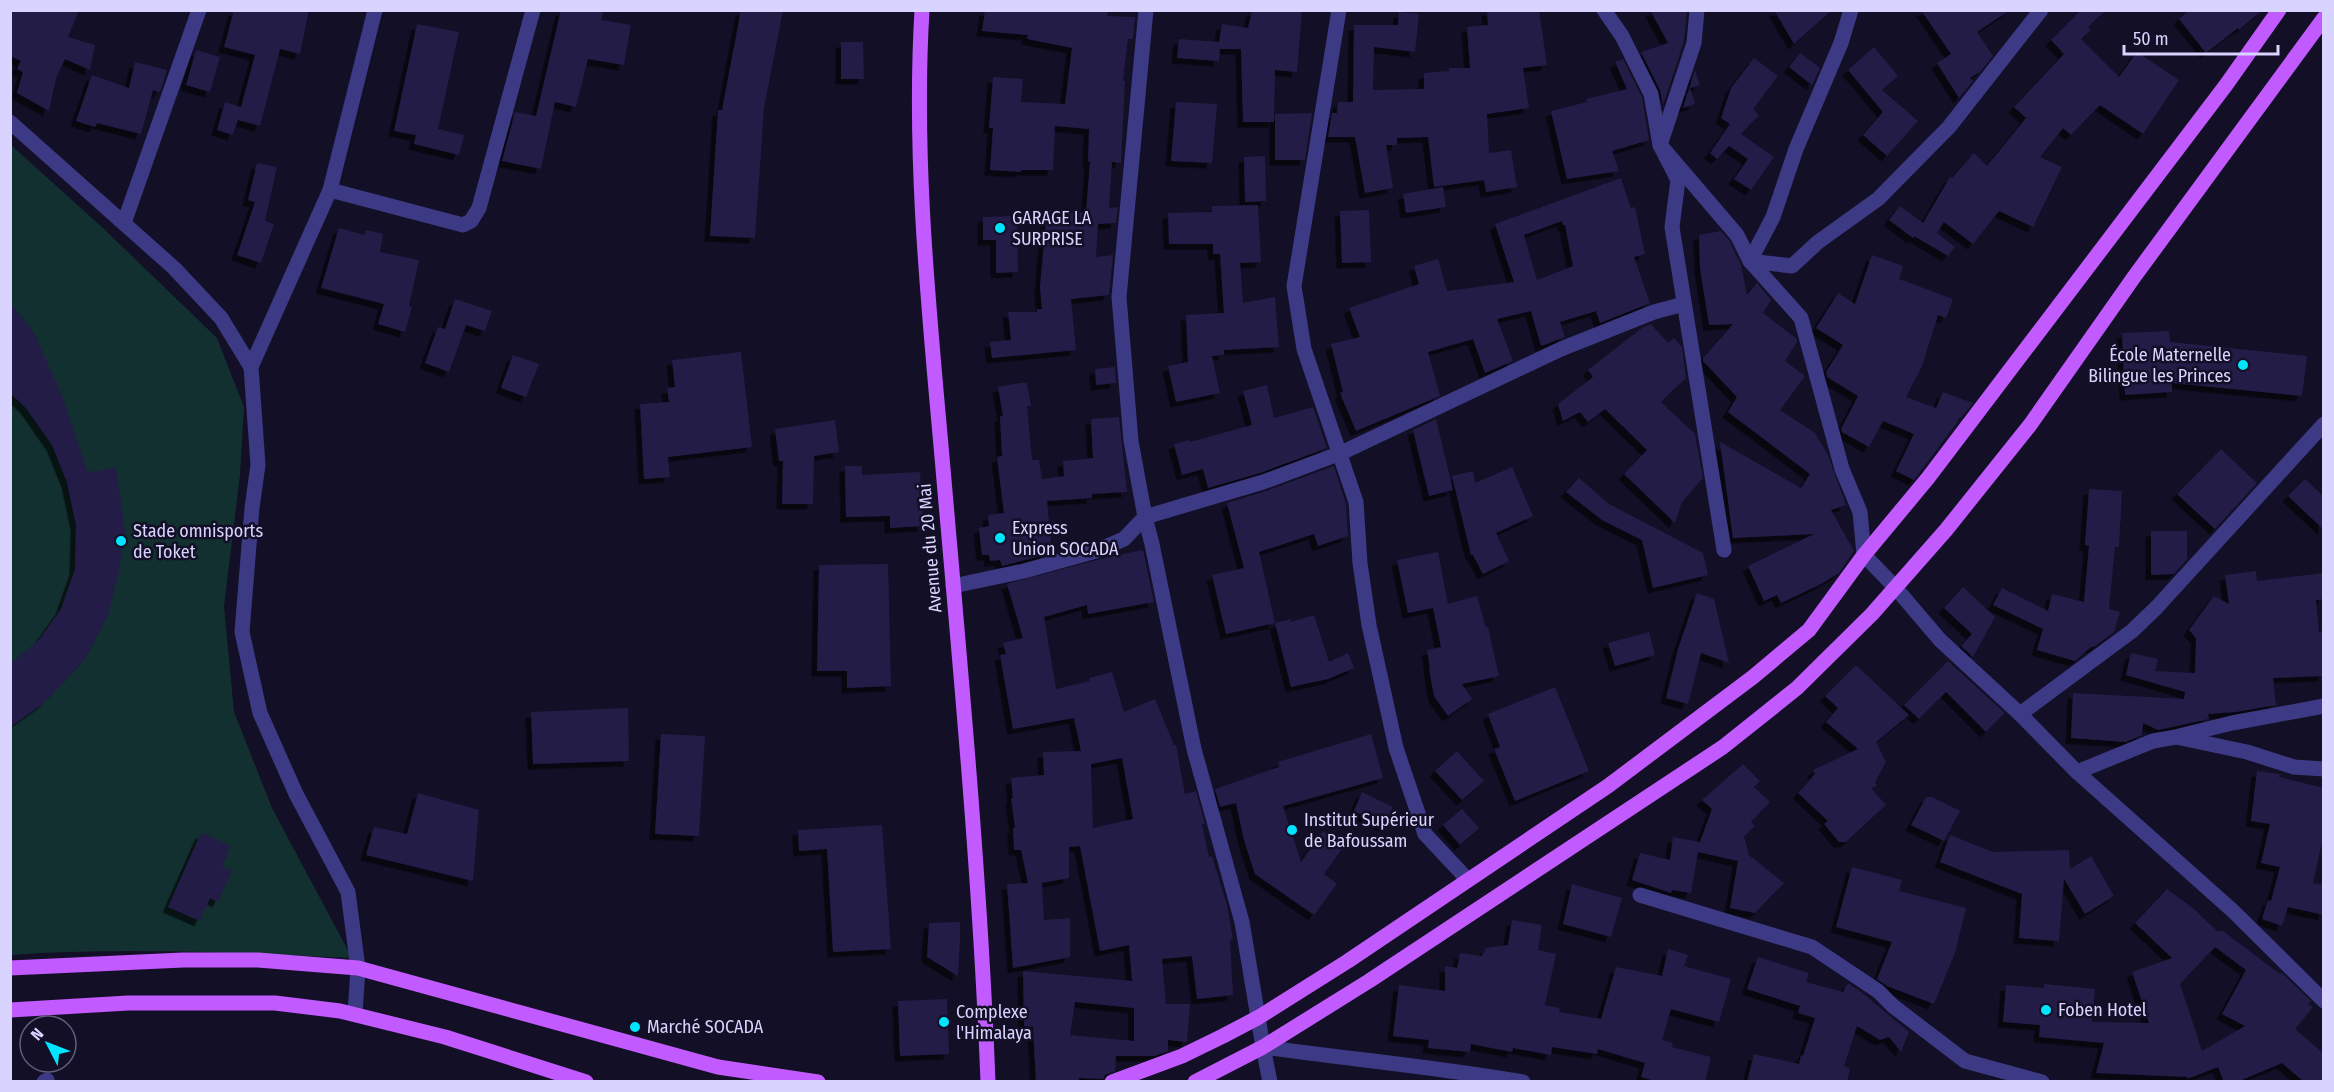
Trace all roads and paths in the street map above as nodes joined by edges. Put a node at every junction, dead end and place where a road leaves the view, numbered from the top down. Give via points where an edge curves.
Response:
1 (199, 10) edge
2 (375, 10) edge
3 (533, 10) edge
4 (922, 10) edge
5 (1146, 10) edge
6 (1339, 10) edge
7 (1604, 10) edge
8 (1697, 10) edge
9 (1851, 10) edge
10 (2041, 10) edge
11 (2279, 10) edge
12 (2324, 18) edge
13 (10, 122) edge
14 (1660, 145) junction
15 (330, 190) junction
16 (124, 223) junction
17 (1750, 261) junction
18 (1684, 304) junction
19 (251, 367) junction
20 (2324, 424) edge
21 (1341, 453) junction
22 (1145, 517) junction
23 (1724, 550) dead end
24 (1863, 555) junction
25 (953, 586) junction
26 (1894, 586) junction
27 (2324, 706) edge
28 (2020, 714) junction
29 (2176, 737) junction
30 (2324, 769) edge
31 (2077, 772) junction
32 (1468, 880) junction
33 (1640, 896) dead end
34 (10, 968) edge
35 (358, 968) junction
36 (2324, 1000) edge
37 (10, 1010) edge
38 (355, 1014) junction
39 (1259, 1017) junction
40 (1263, 1047) junction
41 (586, 1082) edge
42 (818, 1082) edge
43 (988, 1082) edge
44 (1112, 1082) edge
45 (1195, 1082) edge
46 (1270, 1082) edge
47 (1522, 1082) edge
48 (2042, 1082) edge

1 - 16 street
2 - 15 street
3 - 15 street via 479,208 471,221 463,225
4 - 25 main road, Avenue du 20 Mai via 919,52 924,218
5 - 22 street via 1119,297 1131,441
6 - 21 street via 1294,286 1304,349
7 - 14 street via 1622,36 1651,94
8 - 14 street via 1694,43
9 - 17 street via 1773,217
10 - 17 street via 1949,127 1878,199 1792,266
11 - 24 main road via 1928,478
12 - 26 main road via 2030,425 1946,530
13 - 16 street
14 - 17 street via 1737,235
14 - 18 street via 1678,180 1672,227
15 - 19 street
16 - 19 street via 221,318
17 - 24 street via 1801,318 1842,469 1860,512
18 - 21 street via 1561,349
18 - 23 street
19 - 35 street via 258,465 243,632 260,713 296,794 348,892
20 - 28 street via 2132,631
21 - 22 street via 1263,482
21 - 32 street via 1356,502 1369,625 1396,748 1425,834
22 - 25 street via 1124,539 1096,551 1024,572
22 - 39 street via 1194,749 1242,922
24 - 26 street
24 - 32 main road via 1809,630 1754,678 1608,786
25 - 43 main road, Avenue du 20 Mai via 984,962
26 - 28 street via 1940,640
26 - 40 main road via 1872,614 1797,688 1723,747
27 - 29 street
28 - 31 street
29 - 30 street via 2294,766
29 - 31 street via 2153,741
31 - 36 street via 2233,911
32 - 39 main road
33 - 48 street via 1812,947 1878,991 1965,1061
34 - 35 main road via 258,960
35 - 38 street
35 - 42 main road via 718,1067
37 - 38 main road via 128,1003 275,1003
38 - 41 main road
39 - 40 street
39 - 44 main road via 1182,1056
40 - 45 main road
40 - 46 street
40 - 47 street via 1382,1064 1442,1068

